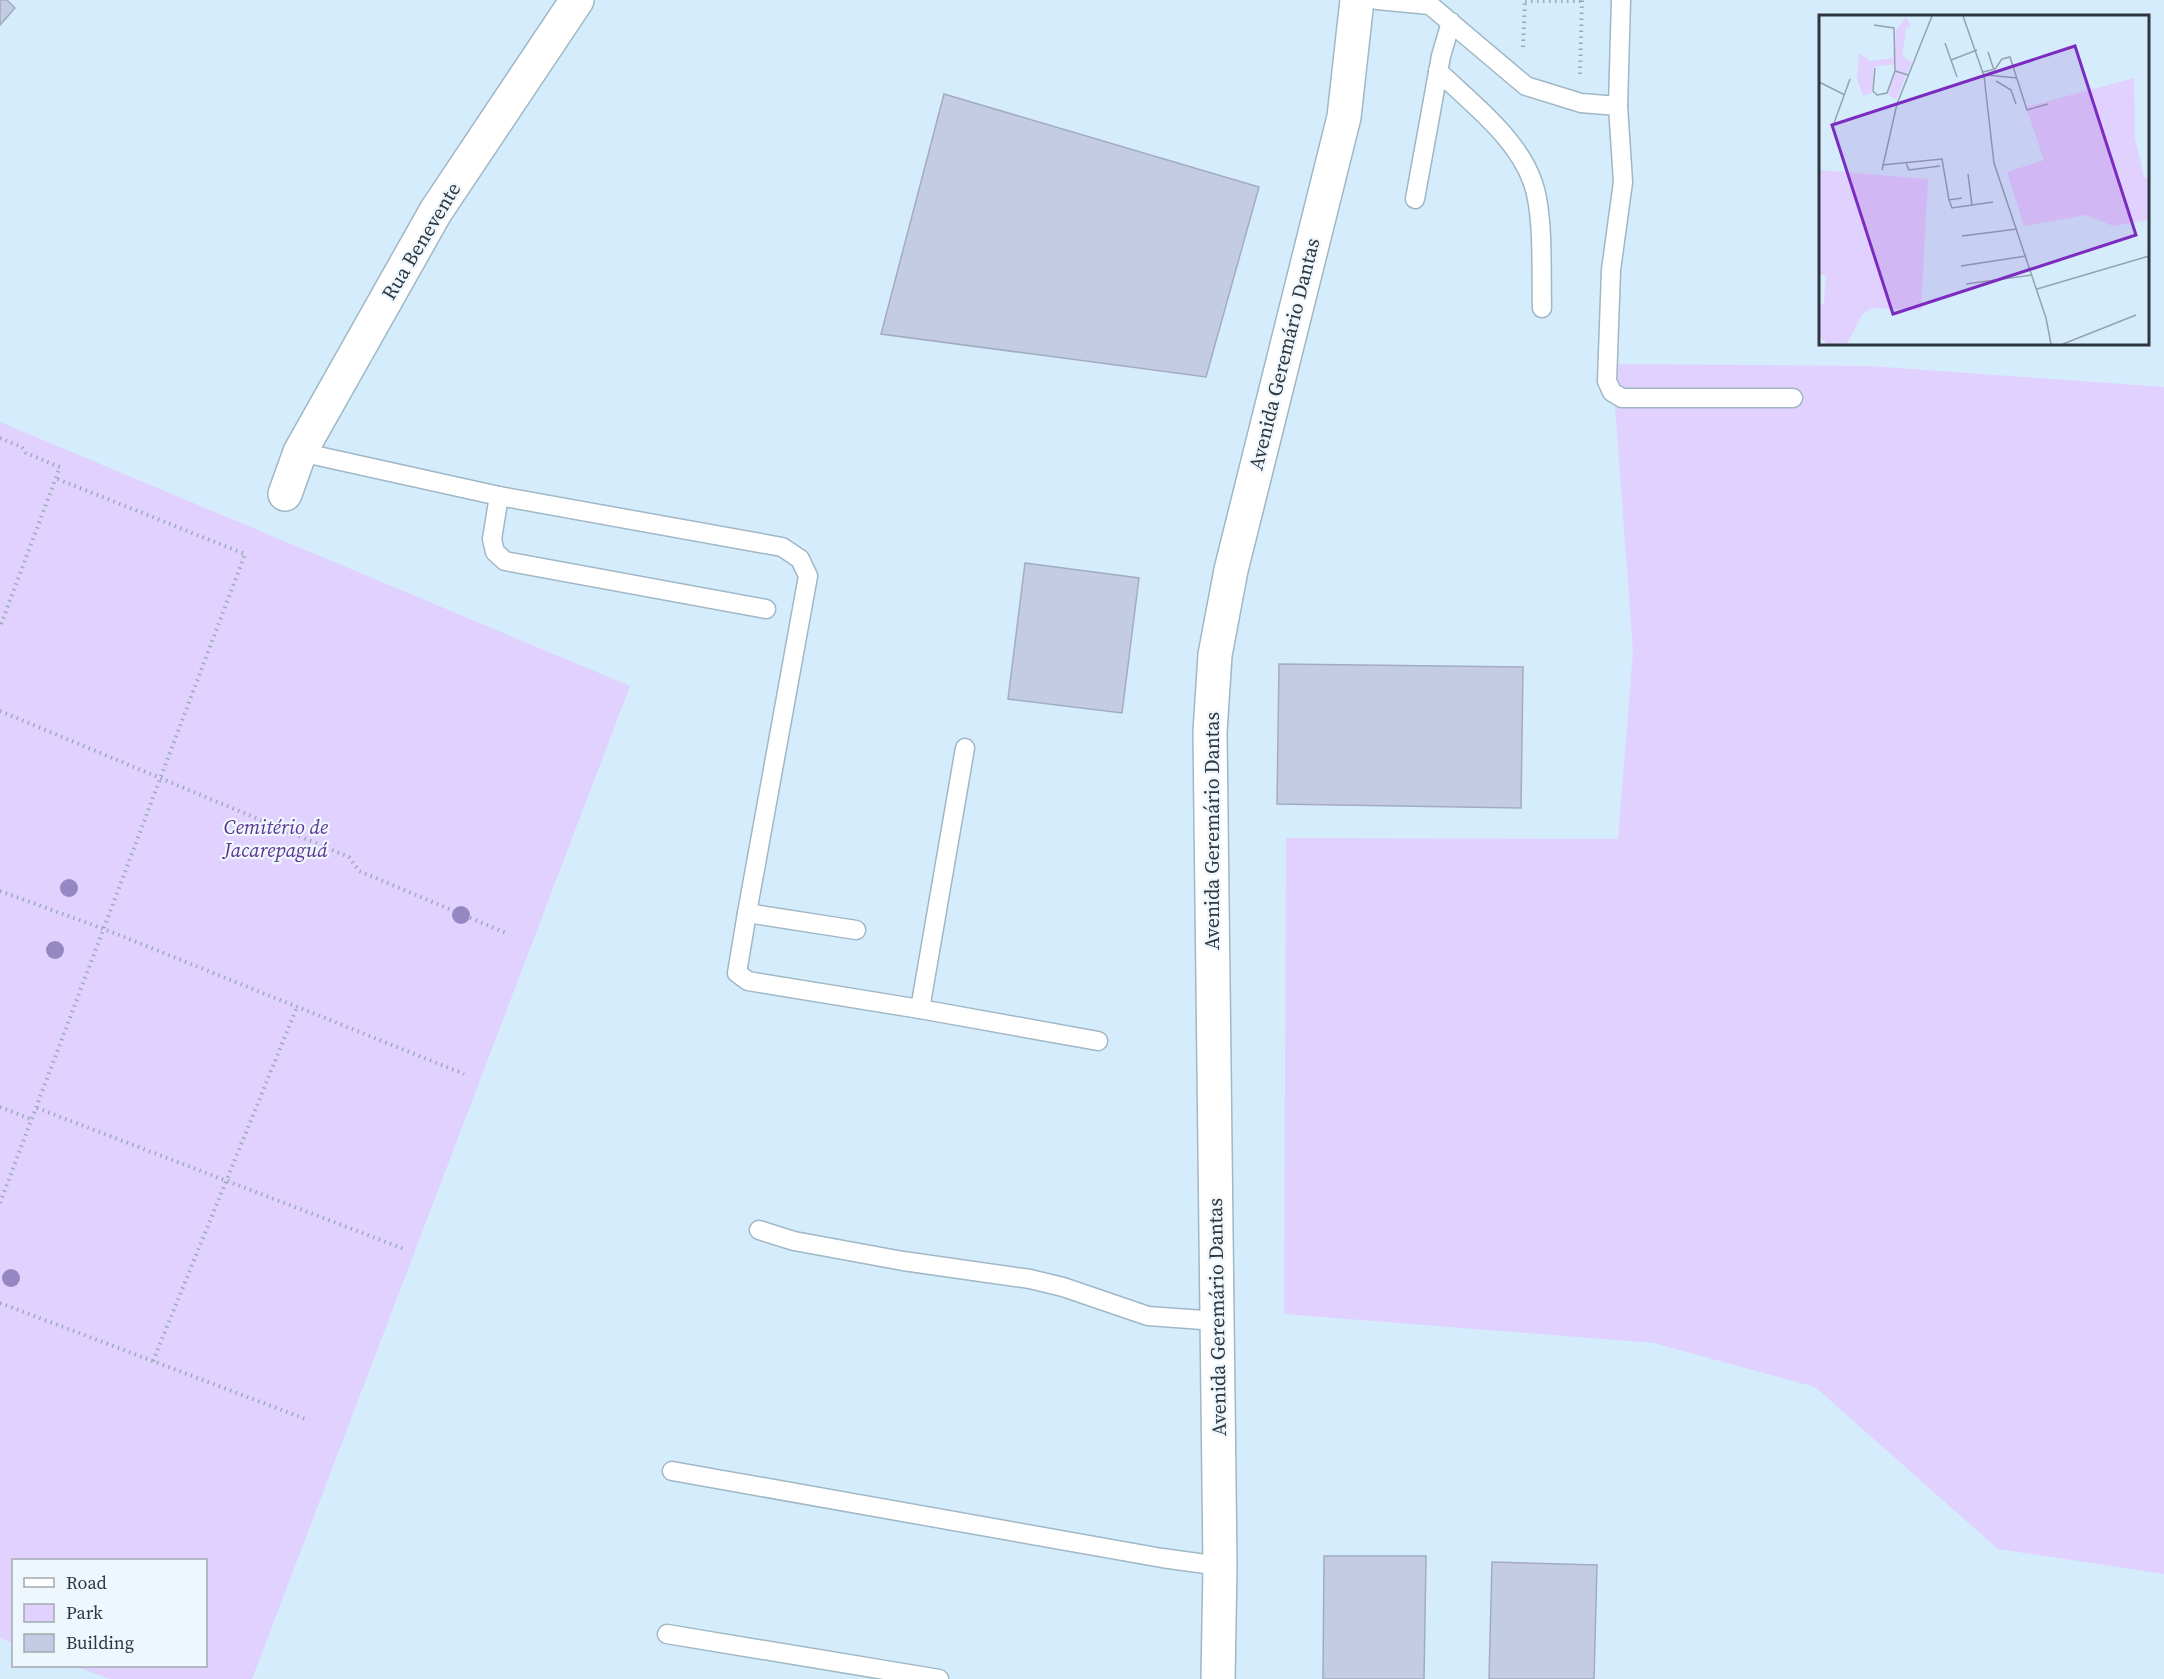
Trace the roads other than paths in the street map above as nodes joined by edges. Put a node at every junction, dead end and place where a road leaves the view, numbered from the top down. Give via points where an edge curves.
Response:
1 (577, 0) edge
2 (1357, 0) edge
3 (1377, 0) edge
4 (1621, 0) edge
5 (1430, 2) edge
6 (1451, 22) junction
7 (1438, 71) junction
8 (1618, 106) junction
9 (1415, 199) dead end
10 (1542, 308) dead end
11 (1793, 398) dead end
12 (300, 452) junction
13 (285, 494) dead end
14 (499, 496) junction
15 (766, 609) dead end
16 (965, 748) dead end
17 (747, 913) junction
18 (856, 930) dead end
19 (920, 1008) junction
20 (1098, 1041) dead end
21 (759, 1230) dead end
22 (1217, 1321) junction
23 (672, 1471) dead end
24 (1220, 1566) junction
25 (668, 1634) dead end
26 (939, 1679) edge
27 (1218, 1679) edge

1 - 12 main road, Rua Benevente via 436,211
2 - 22 main road, Avenida Geremário Dantas via 1344,117 1231,570 1215,655 1210,732
3 - 5 lane
4 - 8 lane
5 - 6 lane
6 - 7 lane
6 - 8 lane via 1526,86 1581,103
7 - 9 lane
7 - 10 lane via 1511,142 1534,183
8 - 11 lane via 1623,182 1611,270 1608,381 1612,392 1622,398
12 - 13 main road, Rua Benevente
12 - 14 lane
14 - 15 lane via 492,539 495,552 505,561
14 - 17 lane via 782,547 800,559 808,576
16 - 19 lane
17 - 18 lane
17 - 19 lane via 737,973 748,981
19 - 20 lane
21 - 22 lane via 794,1242 1030,1279 1148,1316
22 - 24 main road, Avenida Geremário Dantas
23 - 24 lane
24 - 27 main road, Avenida Geremário Dantas
25 - 26 lane

